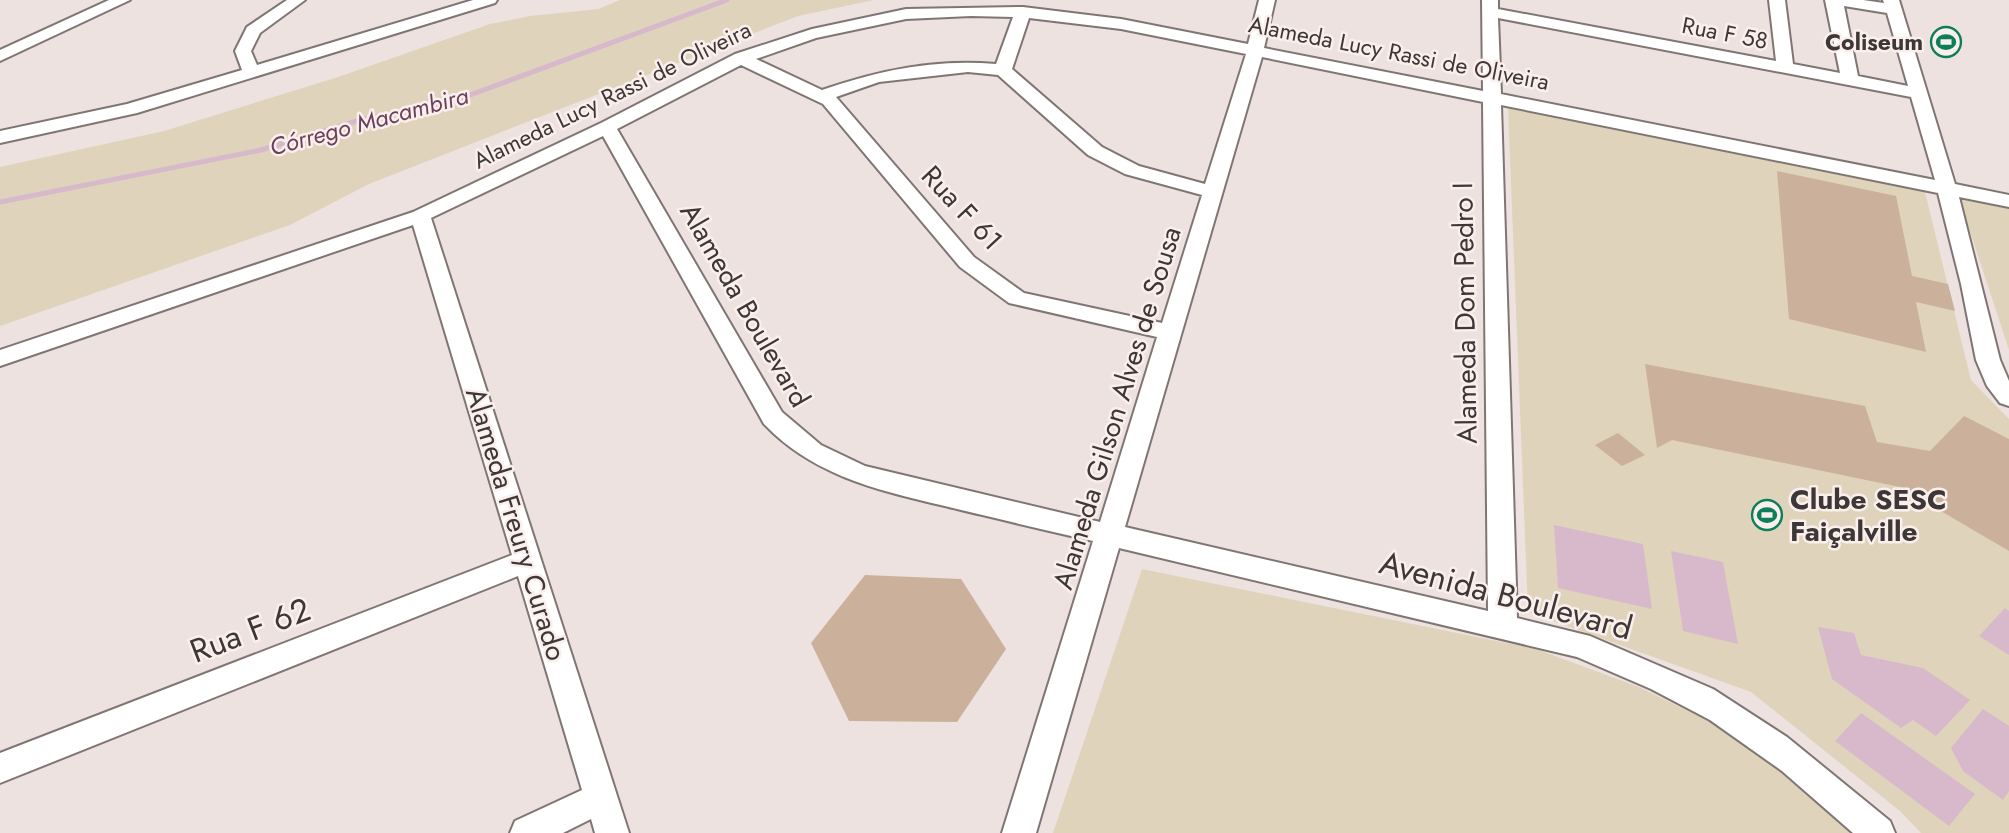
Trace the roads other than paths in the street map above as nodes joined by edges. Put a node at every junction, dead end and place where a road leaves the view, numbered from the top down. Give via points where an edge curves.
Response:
1 (122, 0) edge
2 (297, 0) edge
3 (489, 0) edge
4 (1267, 0) edge
5 (1777, 0) edge
6 (1834, 0) edge
7 (1894, 5) edge
8 (1490, 6) edge
9 (1037, 8) edge
10 (1255, 51) junction
11 (0, 56) edge
12 (741, 58) junction
13 (1785, 68) junction
14 (1003, 70) junction
15 (252, 73) junction
16 (1850, 80) junction
17 (1919, 93) junction
18 (822, 96) junction
19 (1490, 98) junction
20 (607, 127) junction
21 (0, 137) edge
22 (1947, 189) junction
23 (1213, 192) junction
24 (2009, 201) edge
25 (420, 216) junction
26 (1171, 332) junction
27 (0, 358) edge
28 (2009, 397) edge
29 (1110, 535) junction
30 (527, 561) junction
31 (1503, 625) junction
32 (0, 768) edge
33 (601, 798) junction
34 (527, 833) edge
35 (612, 833) edge
36 (1020, 833) edge
37 (1878, 833) edge

1 - 11 street
2 - 15 street via 253,30 243,51
3 - 15 street
4 - 10 street, Alameda Gilson Alves de Sousa
5 - 13 street, Rua F 58
6 - 7 street
6 - 16 street
7 - 17 street
8 - 13 street, Rua F 58
8 - 19 street, Alameda Dom Pedro I
9 - 10 street, Alameda Lucy Rassi de Oliveira
9 - 12 street, Alameda Lucy Rassi de Oliveira via 883,18 812,34
9 - 14 street
10 - 19 street, Alameda Lucy Rassi de Oliveira
10 - 23 street, Alameda Gilson Alves de Sousa
12 - 18 street, Rua F 61
12 - 20 street, Alameda Lucy Rassi de Oliveira
13 - 16 street, Rua F 58
14 - 18 street via 946,68 876,77
14 - 23 street via 1095,151 1132,170
15 - 21 street via 131,109
16 - 17 street, Rua F 58
17 - 22 street
18 - 26 street, Rua F 61 via 967,262 1017,298
19 - 22 street, Alameda Lucy Rassi de Oliveira
19 - 31 street, Alameda Dom Pedro I
20 - 25 street, Alameda Lucy Rassi de Oliveira
20 - 29 street, Alameda Boulevard via 773,418 790,438 815,456 851,472
22 - 24 street, Alameda Lucy Rassi de Oliveira
22 - 28 street via 1988,360 1995,380
23 - 26 street, Alameda Gilson Alves de Sousa
25 - 27 street, Alameda Lucy Rassi de Oliveira
25 - 30 street, Alameda Freury Curado
26 - 29 street, Alameda Gilson Alves de Sousa
29 - 31 street, Avenida Boulevard
29 - 36 street, Alameda Gilson Alves de Sousa
30 - 32 street, Rua F 62
30 - 33 street, Alameda Freury Curado
31 - 37 street, Avenida Boulevard via 1580,645 1657,677 1739,721
33 - 34 street
33 - 35 street, Alameda Freury Curado

